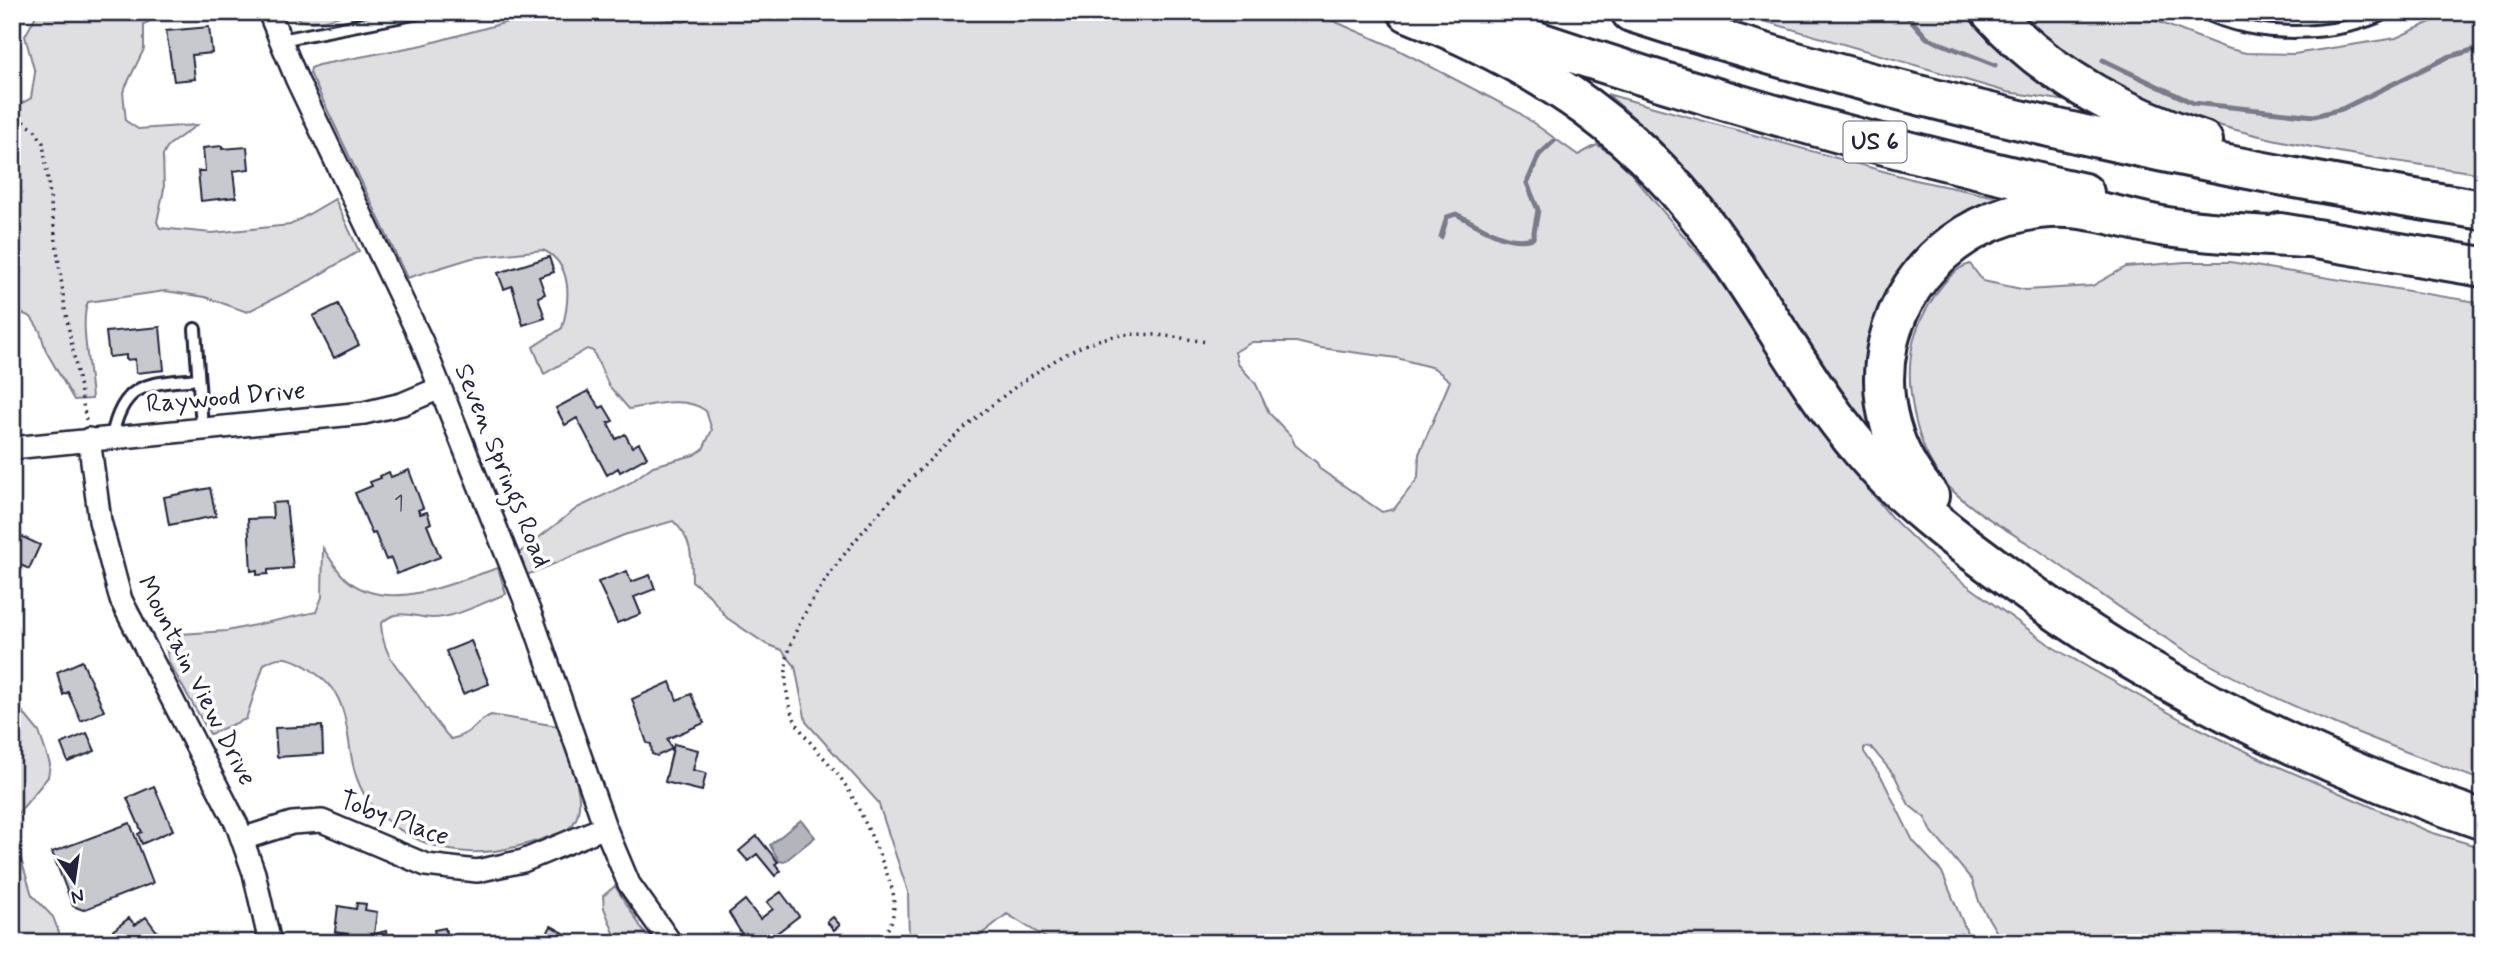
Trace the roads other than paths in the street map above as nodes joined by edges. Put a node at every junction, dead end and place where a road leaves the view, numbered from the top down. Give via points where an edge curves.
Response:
1 (269, 12) edge
2 (424, 12) edge
3 (1408, 12) edge
4 (1454, 12) edge
5 (1631, 12) edge
6 (1991, 12) edge
7 (2203, 12) edge
8 (2389, 12) edge
9 (281, 40) junction
10 (2375, 193) junction
11 (2483, 210) edge
12 (2305, 238) junction
13 (2483, 267) edge
14 (195, 329) dead end
15 (198, 379) junction
16 (440, 388) junction
17 (202, 427) junction
18 (113, 437) junction
19 (89, 439) junction
20 (12, 448) edge
21 (2483, 806) edge
22 (2483, 820) edge
23 (606, 828) junction
24 (242, 839) junction
25 (270, 943) edge
26 (671, 943) edge

1 - 9 street, Seven Springs Road
2 - 9 lane
3 - 22 highway via 1547,78 1646,157 1707,226 1852,440 1903,494 1958,541 2075,624 2207,703 2373,781
4 - 12 highway, US 6 via 1606,64 1844,134 2042,184
5 - 10 highway, US 6 via 1830,72 2037,125
6 - 10 highway via 2057,72 2140,118 2210,143 2319,170
7 - 8 lane via 2236,26 2280,32 2351,25
9 - 16 street, Seven Springs Road
10 - 11 highway, US 6
12 - 13 highway, US 6
12 - 21 highway via 2185,229 2071,208 2018,212 1982,225 1933,260 1898,311 1884,369 1895,443 1922,489 1959,524 2121,638 2294,732
14 - 15 lane
15 - 17 lane
15 - 18 lane via 137,389 118,416
16 - 17 street, Raywood Drive via 402,404 364,412
16 - 23 street, Seven Springs Road via 532,618
17 - 18 street, Raywood Drive
18 - 19 street, Raywood Drive
19 - 20 street, Raywood Drive
19 - 24 street, Mountain View Drive via 100,521 121,600
23 - 24 street, Toby Place via 523,861 477,871 426,865 322,821 292,823
23 - 26 street, Seven Springs Road via 629,884
24 - 25 street, Mountain View Drive

